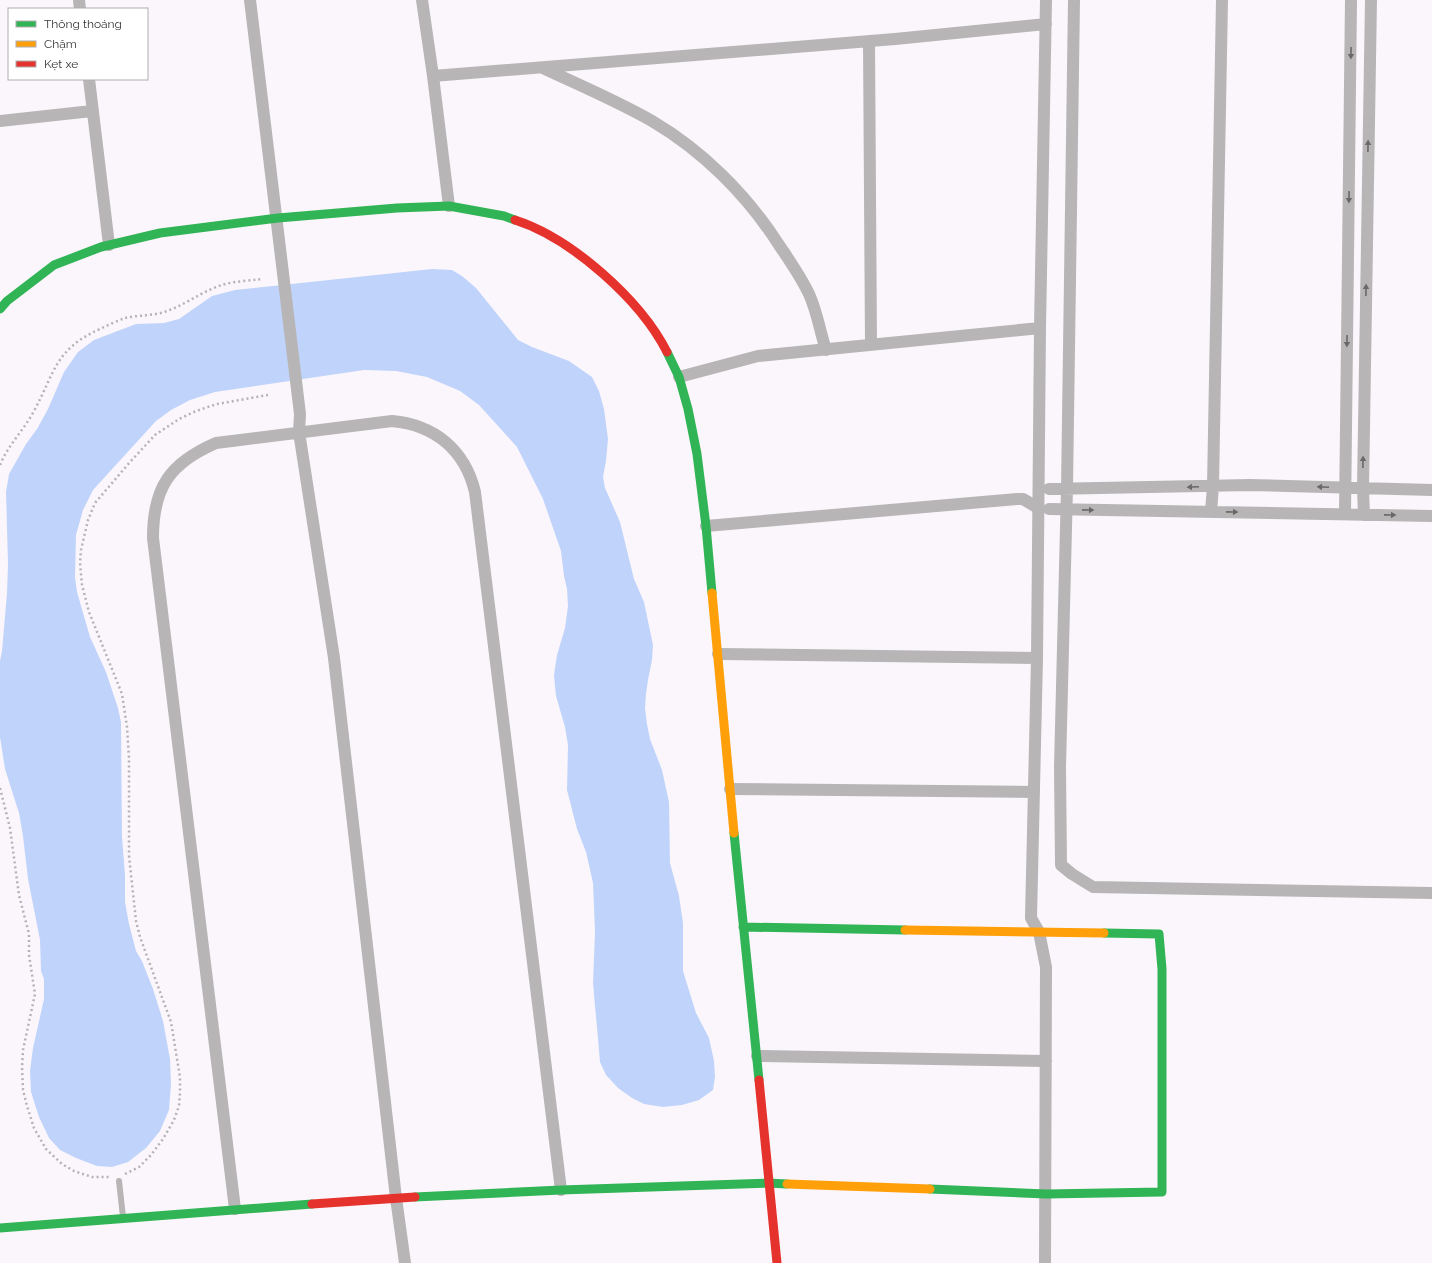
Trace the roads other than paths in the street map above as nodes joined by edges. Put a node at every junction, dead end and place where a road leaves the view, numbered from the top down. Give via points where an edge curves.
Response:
1 (250, 0) edge
2 (422, 0) edge
3 (1046, 0) edge
4 (1074, 0) edge
5 (1222, 0) edge
6 (1352, 0) edge
7 (1371, 0) edge
8 (1046, 24) junction
9 (1351, 28) junction
10 (1370, 28) junction
11 (869, 41) junction
12 (542, 67) junction
13 (433, 76) junction
14 (88, 80) edge
15 (92, 111) junction
16 (0, 121) edge
17 (1368, 174) junction
18 (1349, 175) junction
19 (449, 206) junction
20 (278, 218) junction
21 (110, 245) junction
22 (0, 309) edge
23 (1347, 317) junction
24 (1366, 317) junction
25 (1040, 328) junction
26 (871, 345) junction
27 (826, 350) junction
28 (679, 377) junction
29 (299, 432) junction
30 (1213, 486) junction
31 (1067, 488) junction
32 (1345, 488) junction
33 (1363, 488) junction
34 (1043, 489) junction
35 (1432, 490) edge
36 (1023, 499) junction
37 (1044, 509) junction
38 (1066, 509) junction
39 (1211, 512) junction
40 (1345, 514) junction
41 (1364, 515) junction
42 (1432, 516) edge
43 (706, 526) junction
44 (718, 654) junction
45 (1037, 658) junction
46 (730, 789) junction
47 (1034, 792) junction
48 (1432, 893) edge
49 (743, 927) junction
50 (1040, 932) junction
51 (757, 1056) junction
52 (1046, 1061) junction
53 (119, 1178) road end
54 (768, 1183) junction
55 (561, 1190) junction
56 (1046, 1194) junction
57 (396, 1198) junction
58 (235, 1209) junction
59 (123, 1218) junction
60 (0, 1228) edge
61 (405, 1263) edge
62 (777, 1263) edge
63 (1045, 1263) edge

1 - 20 street
2 - 13 street
3 - 8 street
4 - 31 street
5 - 30 street
6 - 9 street
7 - 10 street
8 - 11 street
8 - 25 street
9 - 10 street
9 -> 18 street
17 -> 10 street
11 - 12 street
11 - 26 street
12 - 13 street
12 - 27 street via 652,121 696,153 733,186 764,223 810,295
13 - 19 street
14 - 15 street
15 - 16 street
15 - 21 street
17 - 18 street
24 -> 17 street
18 -> 23 street
19 - 20 street
19 - 28 street via 504,216 529,224 568,246 625,295 664,345
20 - 21 street via 160,233
20 - 29 street via 300,414
21 - 22 street via 54,265
23 - 24 street
23 -> 32 street
33 -> 24 street
25 - 26 street
25 - 34 street
26 - 27 street
27 - 28 street via 758,356
28 - 43 street via 696,447
29 - 55 street via 376,422 406,422 444,440 461,457 472,479
29 - 57 street via 334,658
29 - 58 street via 216,443 198,451 181,464 164,483 157,499 154,520 154,546
30 -> 31 street
32 -> 30 street
30 - 39 street
31 - 34 street
31 - 38 street
32 - 33 street
32 - 40 street
33 - 35 street
33 - 41 street
34 - 36 street
34 - 37 street
36 - 37 street
36 - 43 street
37 - 38 street
37 - 45 street
38 -> 39 street
38 - 48 street via 1060,767 1061,865 1093,887
39 -> 40 street
40 - 41 street
41 -> 42 street
43 - 44 street
44 - 45 street
44 - 46 street
45 - 47 street
46 - 47 street
46 - 49 street
47 - 50 street via 1031,918
49 - 50 street
49 - 51 street
50 - 52 street via 1046,967
50 - 56 street via 1159,934 1162,969 1162,1192
51 - 52 street
51 - 54 street
52 - 56 street
53 - 59 lane
54 - 55 street
54 - 56 street
54 - 62 street
55 - 57 street
56 - 63 street
57 - 58 street
57 - 61 street
58 - 59 street
59 - 60 street

